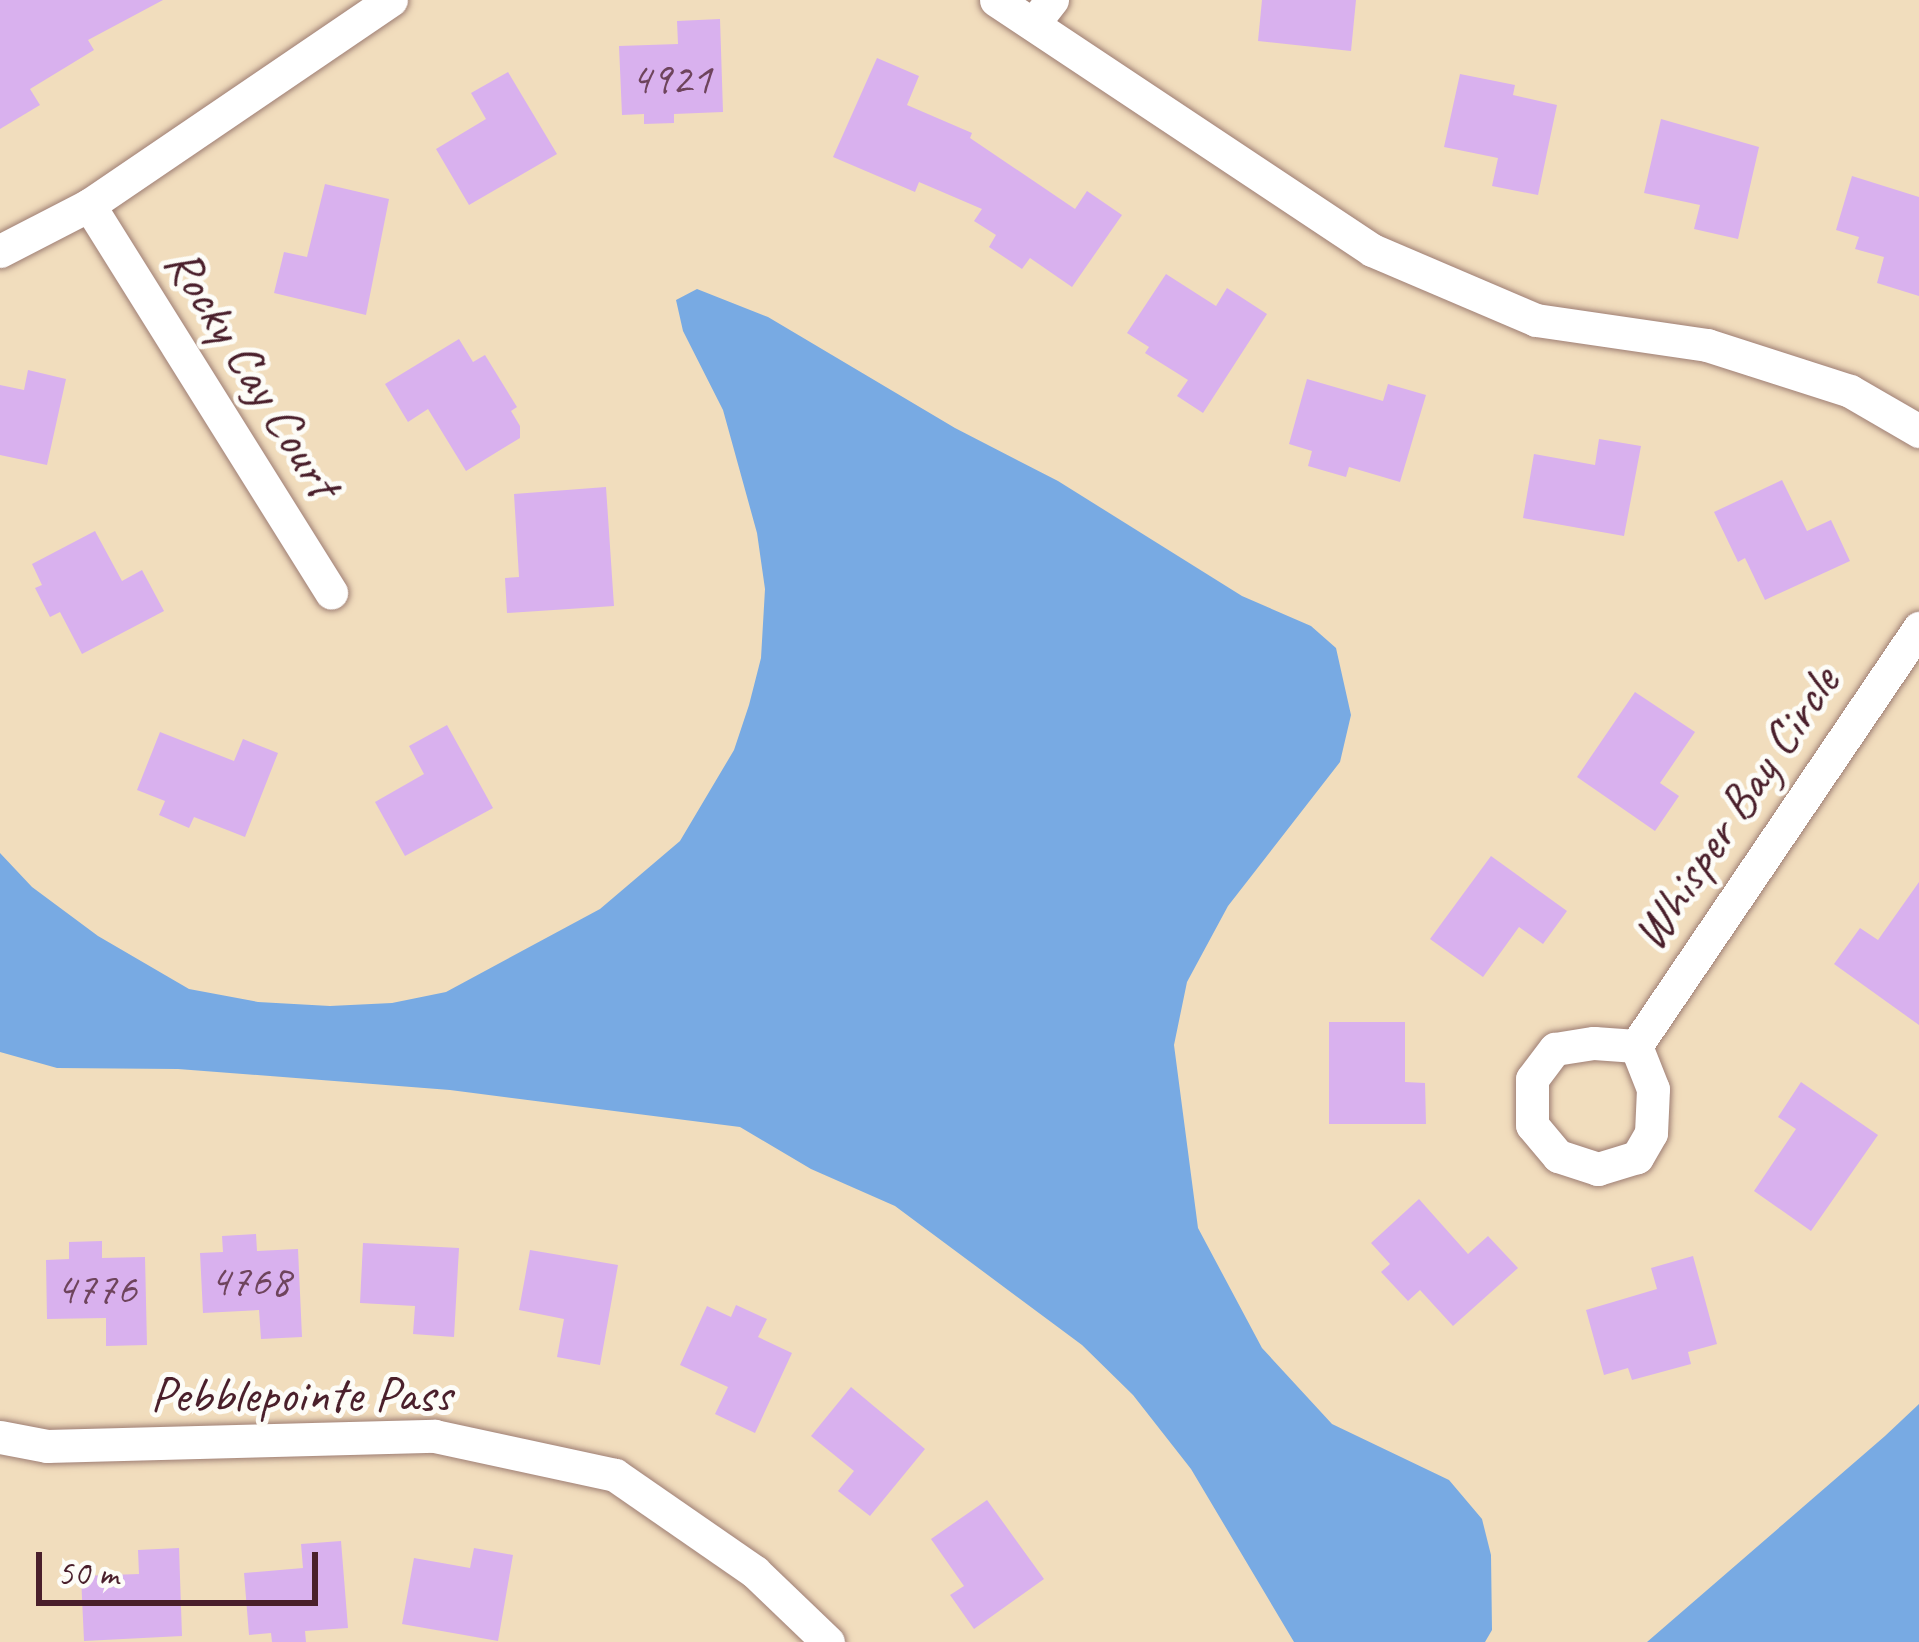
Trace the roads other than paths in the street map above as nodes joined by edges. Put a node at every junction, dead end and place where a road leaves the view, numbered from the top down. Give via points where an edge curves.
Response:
1 (391, 0) edge
2 (996, 0) edge
3 (1043, 12) edge
4 (89, 205) junction
5 (0, 251) edge
6 (1919, 431) edge
7 (331, 593) dead end
8 (1919, 628) edge
9 (1636, 1046) dead end
10 (0, 1437) edge
11 (828, 1642) edge

1 - 4 street
2 - 3 street
3 - 6 street via 1372,250 1536,320 1707,345 1850,392
4 - 5 street
4 - 7 street, Rocky Cay Court
8 - 9 street, Whisper Bay Circle
10 - 11 street, Pebblepointe Pass via 47,1446 435,1436 615,1475 755,1572

